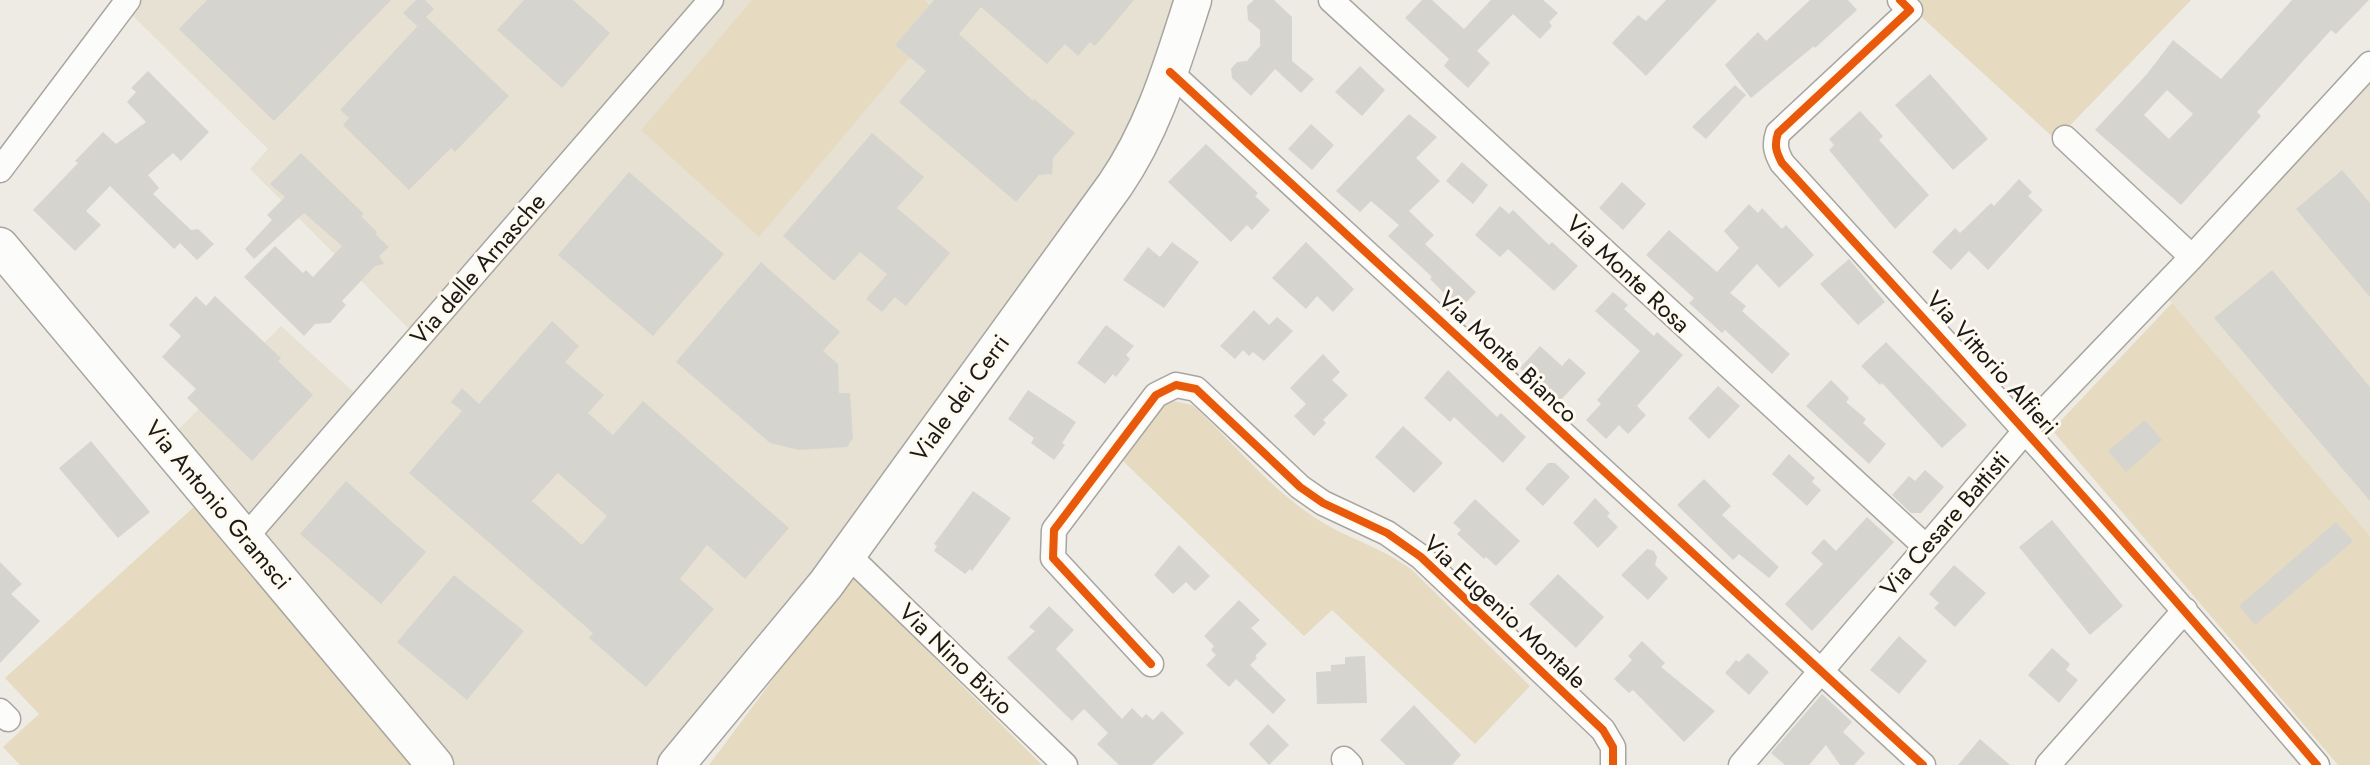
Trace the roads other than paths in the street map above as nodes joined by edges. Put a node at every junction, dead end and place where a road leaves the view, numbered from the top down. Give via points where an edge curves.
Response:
1 (128, 0) edge
2 (711, 0) edge
3 (1193, 0) edge
4 (1331, 0) edge
5 (1900, 0) edge
6 (2370, 64) edge
7 (1170, 72) junction
8 (2065, 138) dead end
9 (0, 170) edge
10 (0, 246) edge
11 (2192, 257) junction
12 (2026, 430) junction
13 (245, 538) junction
14 (1926, 547) junction
15 (847, 554) junction
16 (2185, 610) junction
17 (1151, 664) dead end
18 (1820, 671) junction
19 (435, 765) edge
20 (676, 765) edge
21 (1065, 765) edge
22 (1613, 765) edge
23 (1741, 765) edge
24 (1923, 765) edge
25 (2048, 765) edge
26 (2317, 765) edge

1 - 9 street
2 - 13 street, Via delle Arnasche
3 - 7 street, Viale dei Cerri
4 - 14 street, Via Monte Rosa
5 - 12 street, Via Vittorio Alfieri via 1910,10 1787,123 1778,133 1776,152
6 - 11 street, Via Cesare Battisti
7 - 15 street, Viale dei Cerri via 1130,162
7 - 18 street, Via Monte Bianco
8 - 11 street
10 - 13 street, Via Antonio Gramsci
11 - 12 street, Via Cesare Battisti
12 - 14 street, Via Cesare Battisti
12 - 16 street, Via Vittorio Alfieri
13 - 19 street, Via Antonio Gramsci
14 - 18 street, Via Cesare Battisti
15 - 20 street, Viale dei Cerri
15 - 21 street, Via Nino Bixio
16 - 25 street
16 - 26 street, Via Vittorio Alfieri
17 - 22 street, Via Eugenio Montale via 1053,558 1054,530 1156,395 1176,385 1196,389 1300,487 1421,557 1603,730 1613,747
18 - 23 street, Via Cesare Battisti
18 - 24 street, Via Monte Bianco

